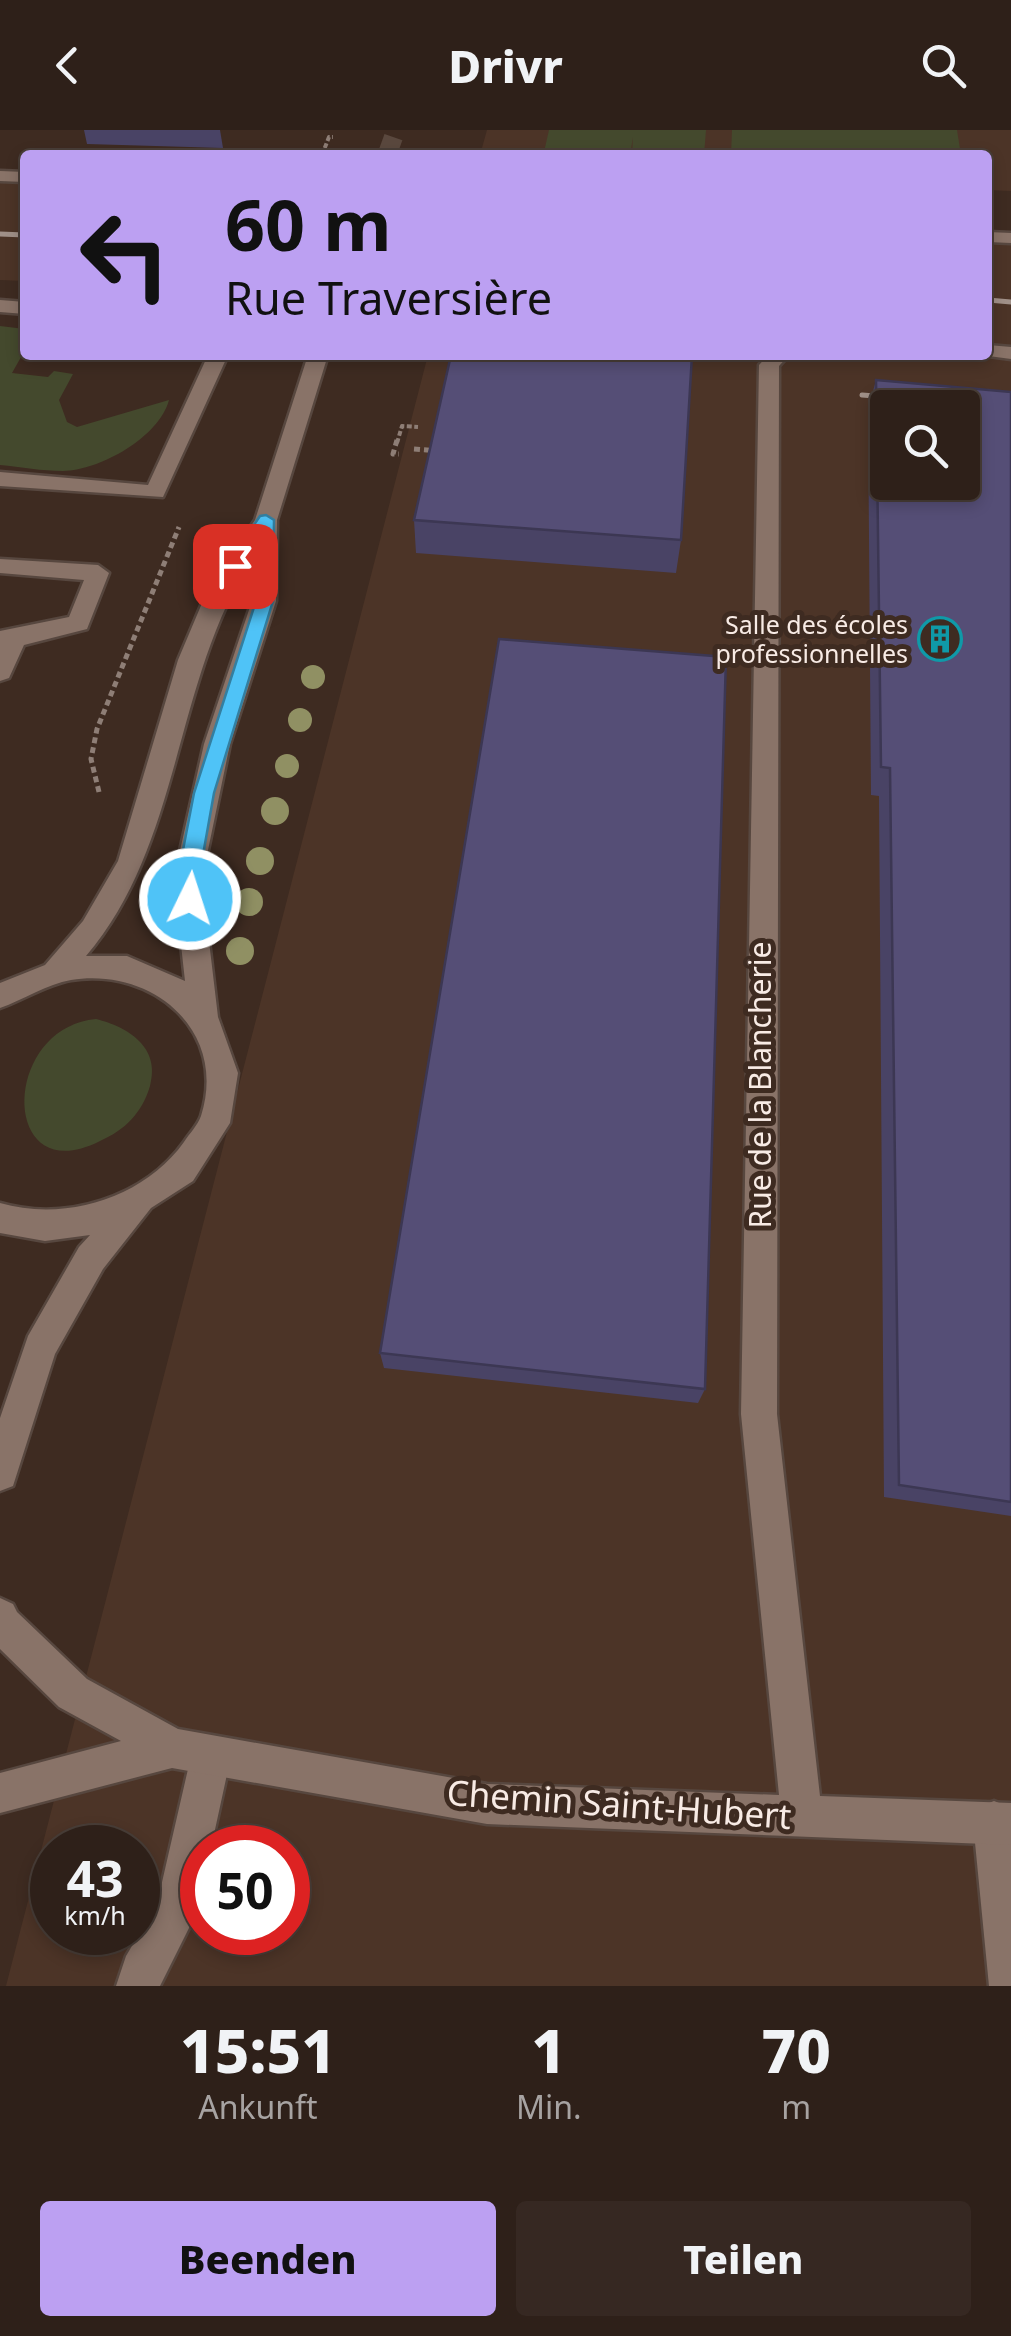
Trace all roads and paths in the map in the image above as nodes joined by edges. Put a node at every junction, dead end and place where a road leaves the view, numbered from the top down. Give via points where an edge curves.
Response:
1 (333, 138) dead end
2 (324, 150) edge
3 (216, 360) edge
4 (316, 360) edge
5 (775, 360) edge
6 (418, 427) dead end
7 (414, 449) dead end
8 (452, 452) edge
9 (399, 454) dead end
10 (0, 479) edge
11 (184, 513) dead end
12 (266, 520) junction
13 (0, 566) edge
14 (7, 639) edge
15 (0, 672) edge
16 (99, 796) dead end
17 (56, 972) junction
18 (0, 996) edge
19 (204, 1015) junction
20 (140, 1201) junction
21 (0, 1218) edge
22 (0, 1473) edge
23 (0, 1617) edge
24 (191, 1752) junction
25 (0, 1793) edge
26 (802, 1817) junction
27 (1002, 1824) edge
28 (138, 1986) edge
29 (1011, 1986) edge

1 - 2 path
3 - 10 street via 155,492
4 - 12 street
5 - 26 street, Rue de la Blancherie via 769,384 759,1414
6 - 9 path via 402,426 393,454
7 - 8 path
11 - 16 path via 97,729 90,758
12 - 17 street via 203,627 124,878 94,929
12 - 19 street via 264,601 217,744 193,855 190,899
13 - 14 street via 98,573 79,622
14 - 15 street
17 - 18 street
17 - 19 street via 135,971 176,989
19 - 20 street via 224,1078 212,1123 184,1166
20 - 21 street via 98,1219 55,1226
20 - 22 street via 91,1258 40,1348
23 - 24 street, Chemin Saint-Hubert via 72,1693
24 - 25 street, Chemin Saint-Hubert
24 - 26 street, Chemin Saint-Hubert via 487,1804
24 - 28 street via 176,1912
26 - 27 street, Chemin Saint-Hubert
27 - 29 street

